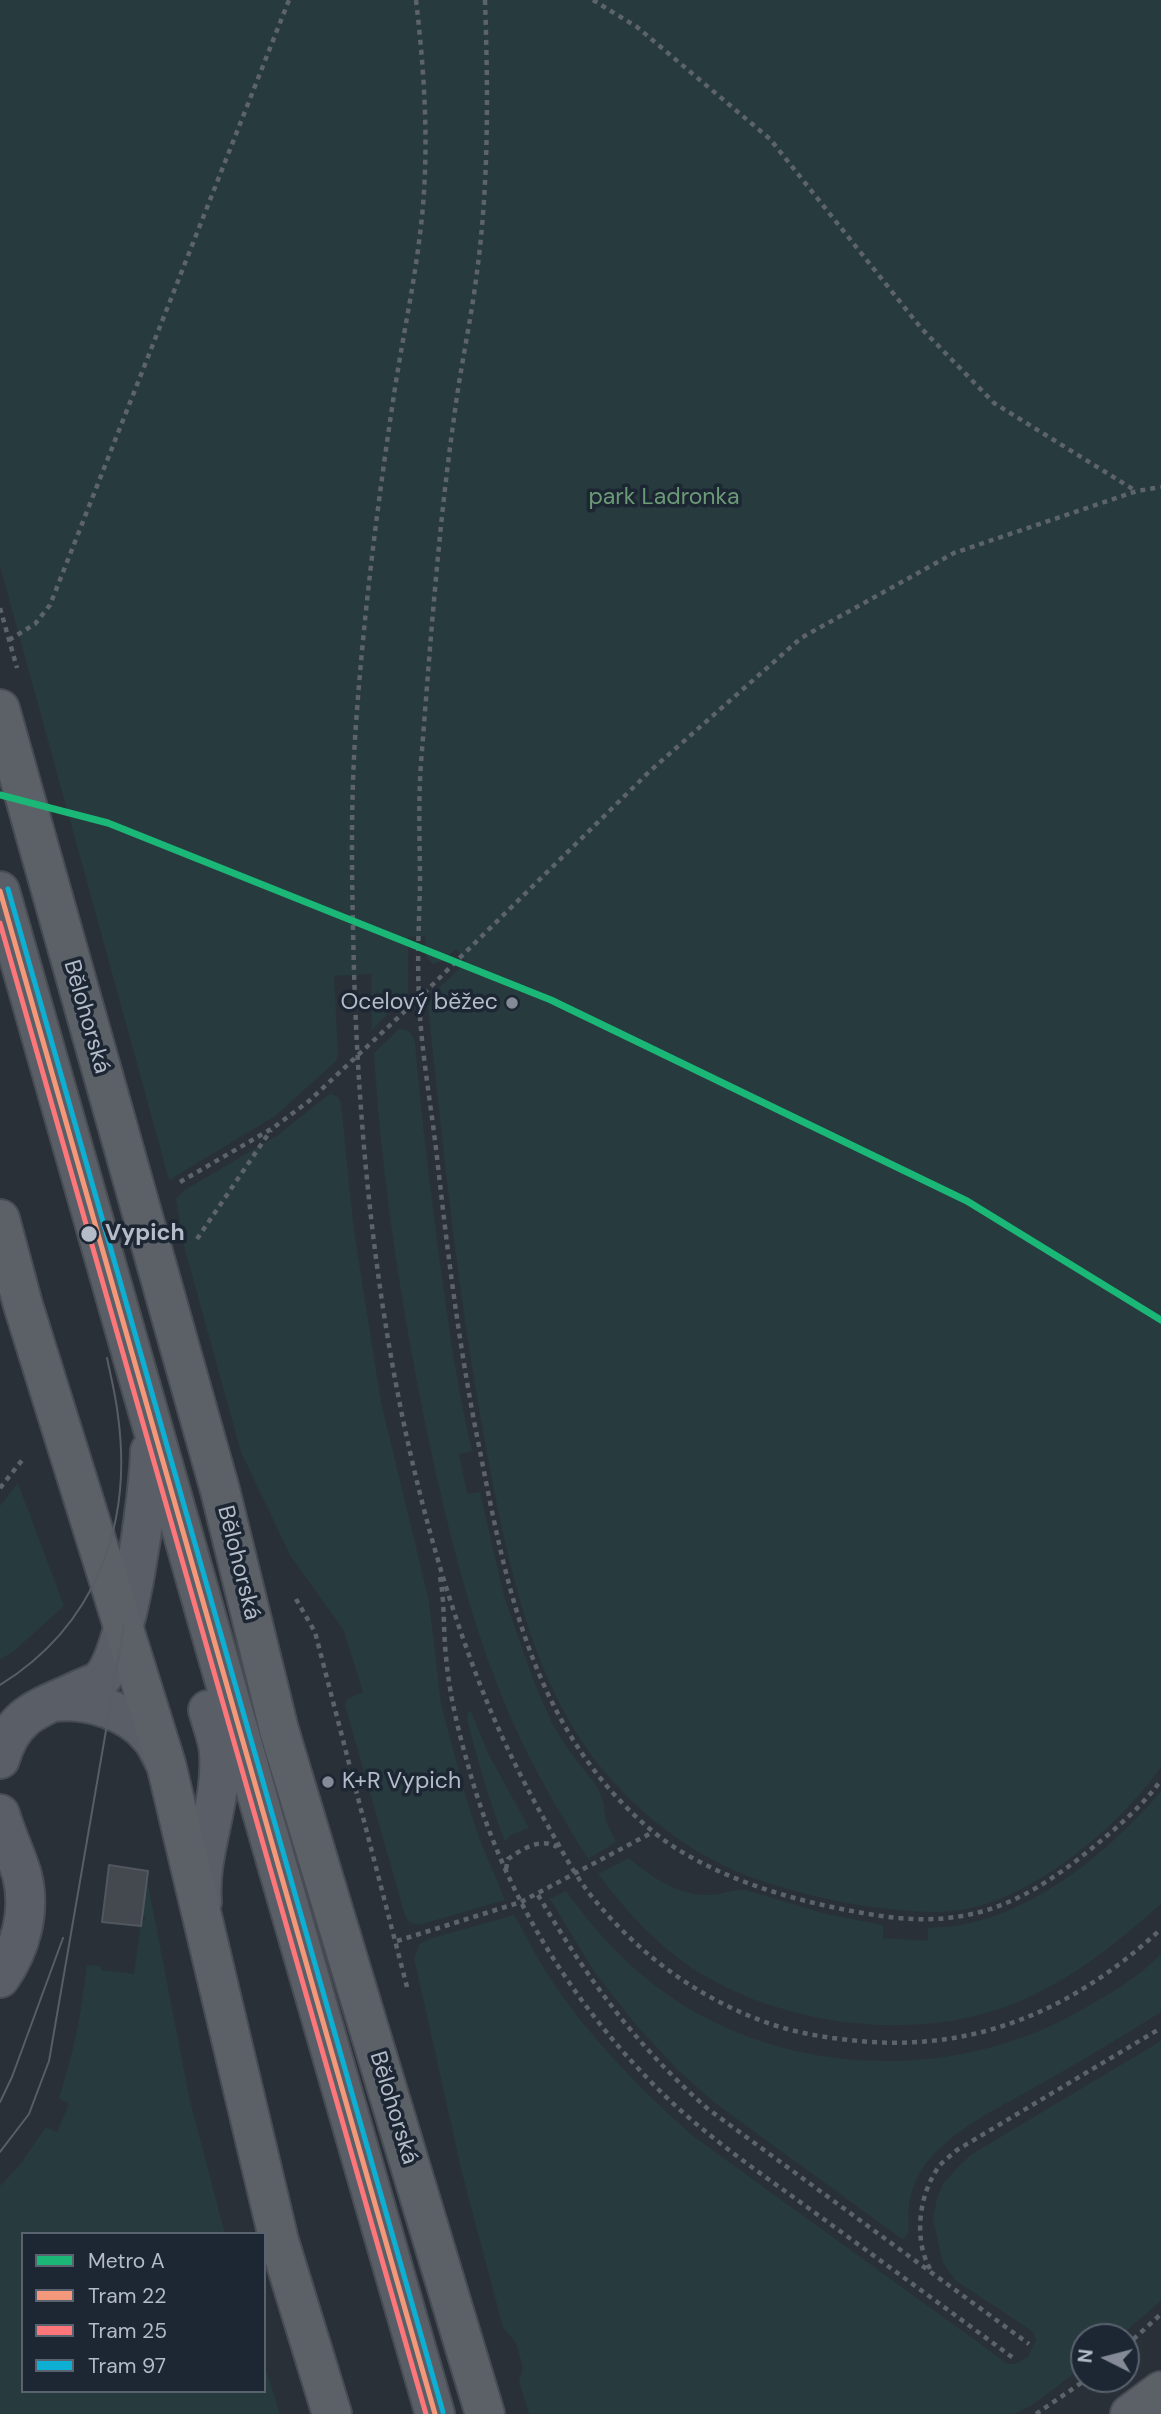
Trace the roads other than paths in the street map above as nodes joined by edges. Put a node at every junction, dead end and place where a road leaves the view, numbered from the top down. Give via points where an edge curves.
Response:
1 (0, 709) edge
2 (0, 891) edge
3 (0, 981) edge
4 (0, 1219) edge
5 (136, 1363) junction
6 (147, 1500) junction
7 (124, 1626) junction
8 (45, 1704) junction
9 (0, 1759) edge
10 (166, 1764) junction
11 (3, 1833) edge
12 (202, 1911) junction
13 (0, 1978) edge
14 (1161, 2391) edge
15 (332, 2414) edge
16 (435, 2414) edge
17 (485, 2414) edge
18 (1130, 2414) edge

1 - 17 main road, Bělohorská via 220,1490 279,1730
2 - 5 lane
3 - 6 lane
4 - 7 main road
5 - 6 lane via 150,1453
5 - 16 lane
6 - 7 lane
6 - 12 lane via 219,1750 217,1799 200,1882
7 - 8 lane via 111,1666 100,1680
7 - 10 main road
8 - 9 lane via 18,1724
8 - 10 lane via 74,1701 127,1718 152,1739
10 - 12 main road
11 - 13 lane via 21,1872 25,1916 13,1959
12 - 15 main road via 279,2241
14 - 18 main road

